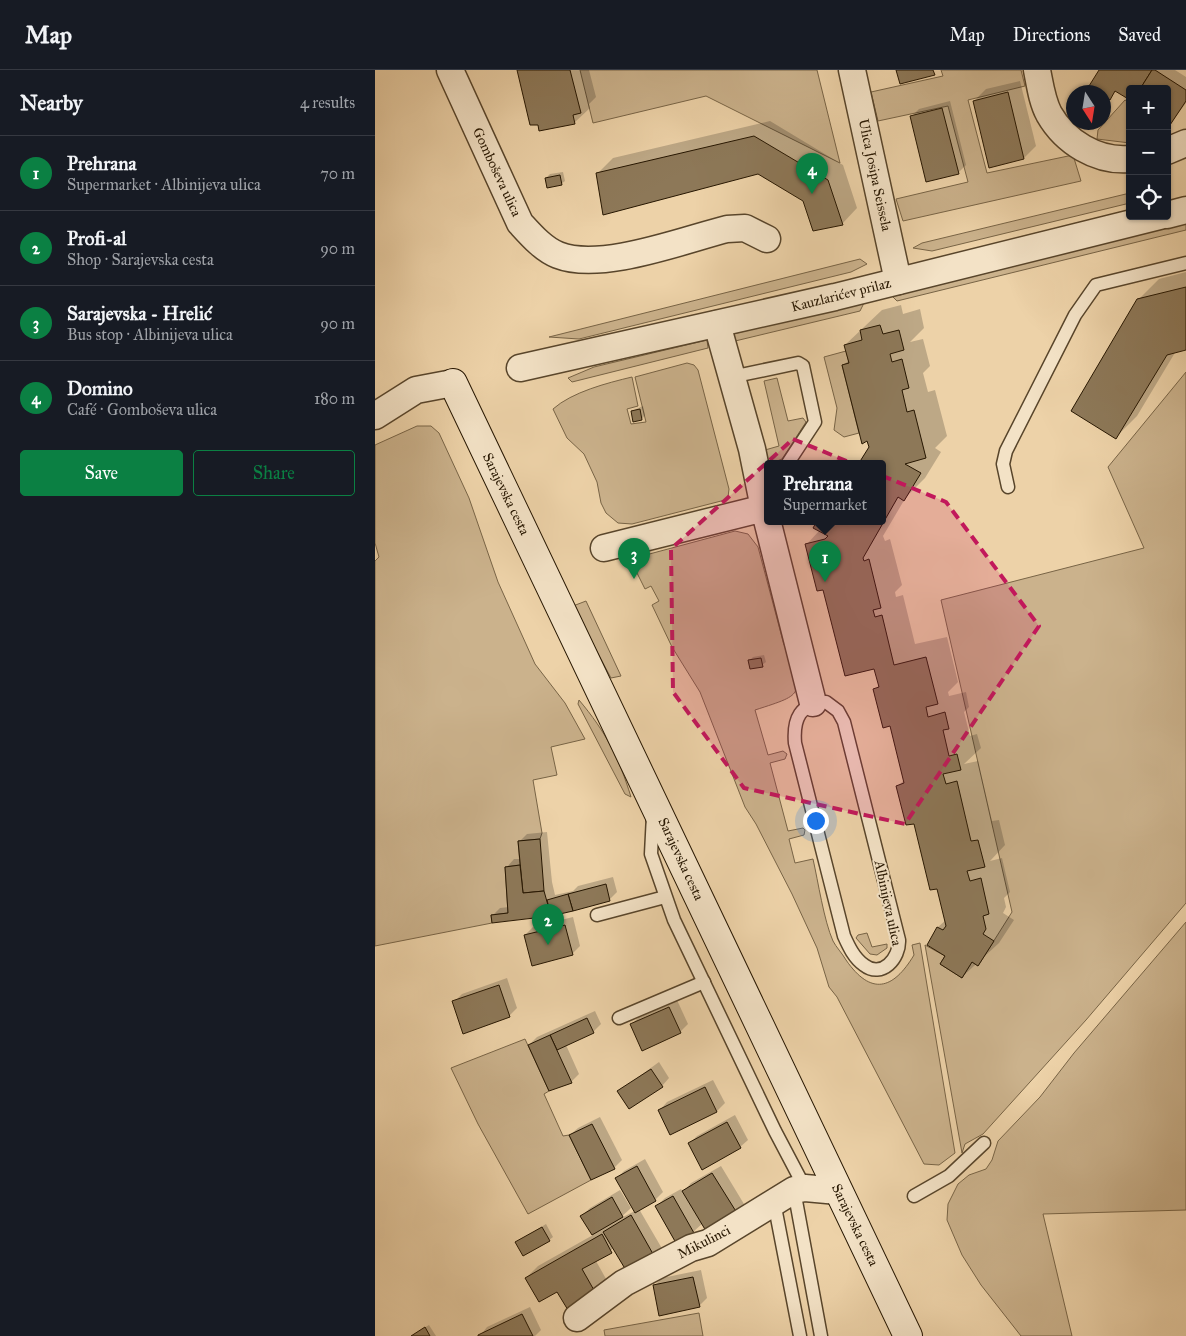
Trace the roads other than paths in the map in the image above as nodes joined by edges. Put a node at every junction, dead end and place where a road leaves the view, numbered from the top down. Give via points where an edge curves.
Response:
1 (450, 70) edge
2 (852, 70) edge
3 (1037, 70) edge
4 (1186, 143) edge
5 (1171, 149) edge
6 (1126, 159) edge
7 (1186, 210) edge
8 (1171, 213) edge
9 (1144, 220) edge
10 (767, 239) dead end
11 (1186, 262) edge
12 (898, 281) junction
13 (717, 324) junction
14 (520, 368) dead end
15 (731, 377) junction
16 (453, 383) joint
17 (375, 416) edge
18 (790, 460) edge
19 (1008, 487) dead end
20 (764, 500) edge
21 (770, 525) edge
22 (605, 548) dead end
23 (813, 703) junction
24 (653, 802) junction
25 (665, 898) junction
26 (597, 916) dead end
27 (704, 982) junction
28 (619, 1018) dead end
29 (984, 1143) dead end
30 (838, 1191) junction
31 (791, 1193) junction
32 (914, 1196) dead end
33 (577, 1318) dead end
34 (800, 1336) edge
35 (821, 1336) edge
36 (908, 1336) edge

1 - 10 street, Gomboševa ulica via 520,223 539,244 558,255 611,260 727,229 745,228
2 - 12 street, Ulica Josipa Seissela
3 - 6 street via 1049,114 1069,138 1083,149
4 - 5 street
7 - 8 street
9 - 12 street, Kauzlarićev prilaz
11 - 19 lane via 1096,285 1075,315 1006,451 1003,464
12 - 13 street, Kauzlarićev prilaz
13 - 14 street, Kauzlarićev prilaz
13 - 15 street
15 - 18 lane via 798,363 803,366 815,422
15 - 20 street
16 - 17 street via 416,390
16 - 24 main road, Sarajevska cesta
20 - 22 street
21 - 23 street
23 - 23 lane, Albinijeva ulica via 796,720 795,743 840,924 849,948 863,965 868,968 887,966 895,960 899,940 844,722 832,705
24 - 25 lane via 651,854
24 - 30 main road, Sarajevska cesta
25 - 26 lane
25 - 27 lane
27 - 28 lane
27 - 31 lane via 775,1131
29 - 32 lane via 949,1176
30 - 31 street
30 - 36 main road, Sarajevska cesta
31 - 33 street, Mikulinci via 708,1243 691,1248 624,1283
31 - 34 lane
31 - 35 lane

